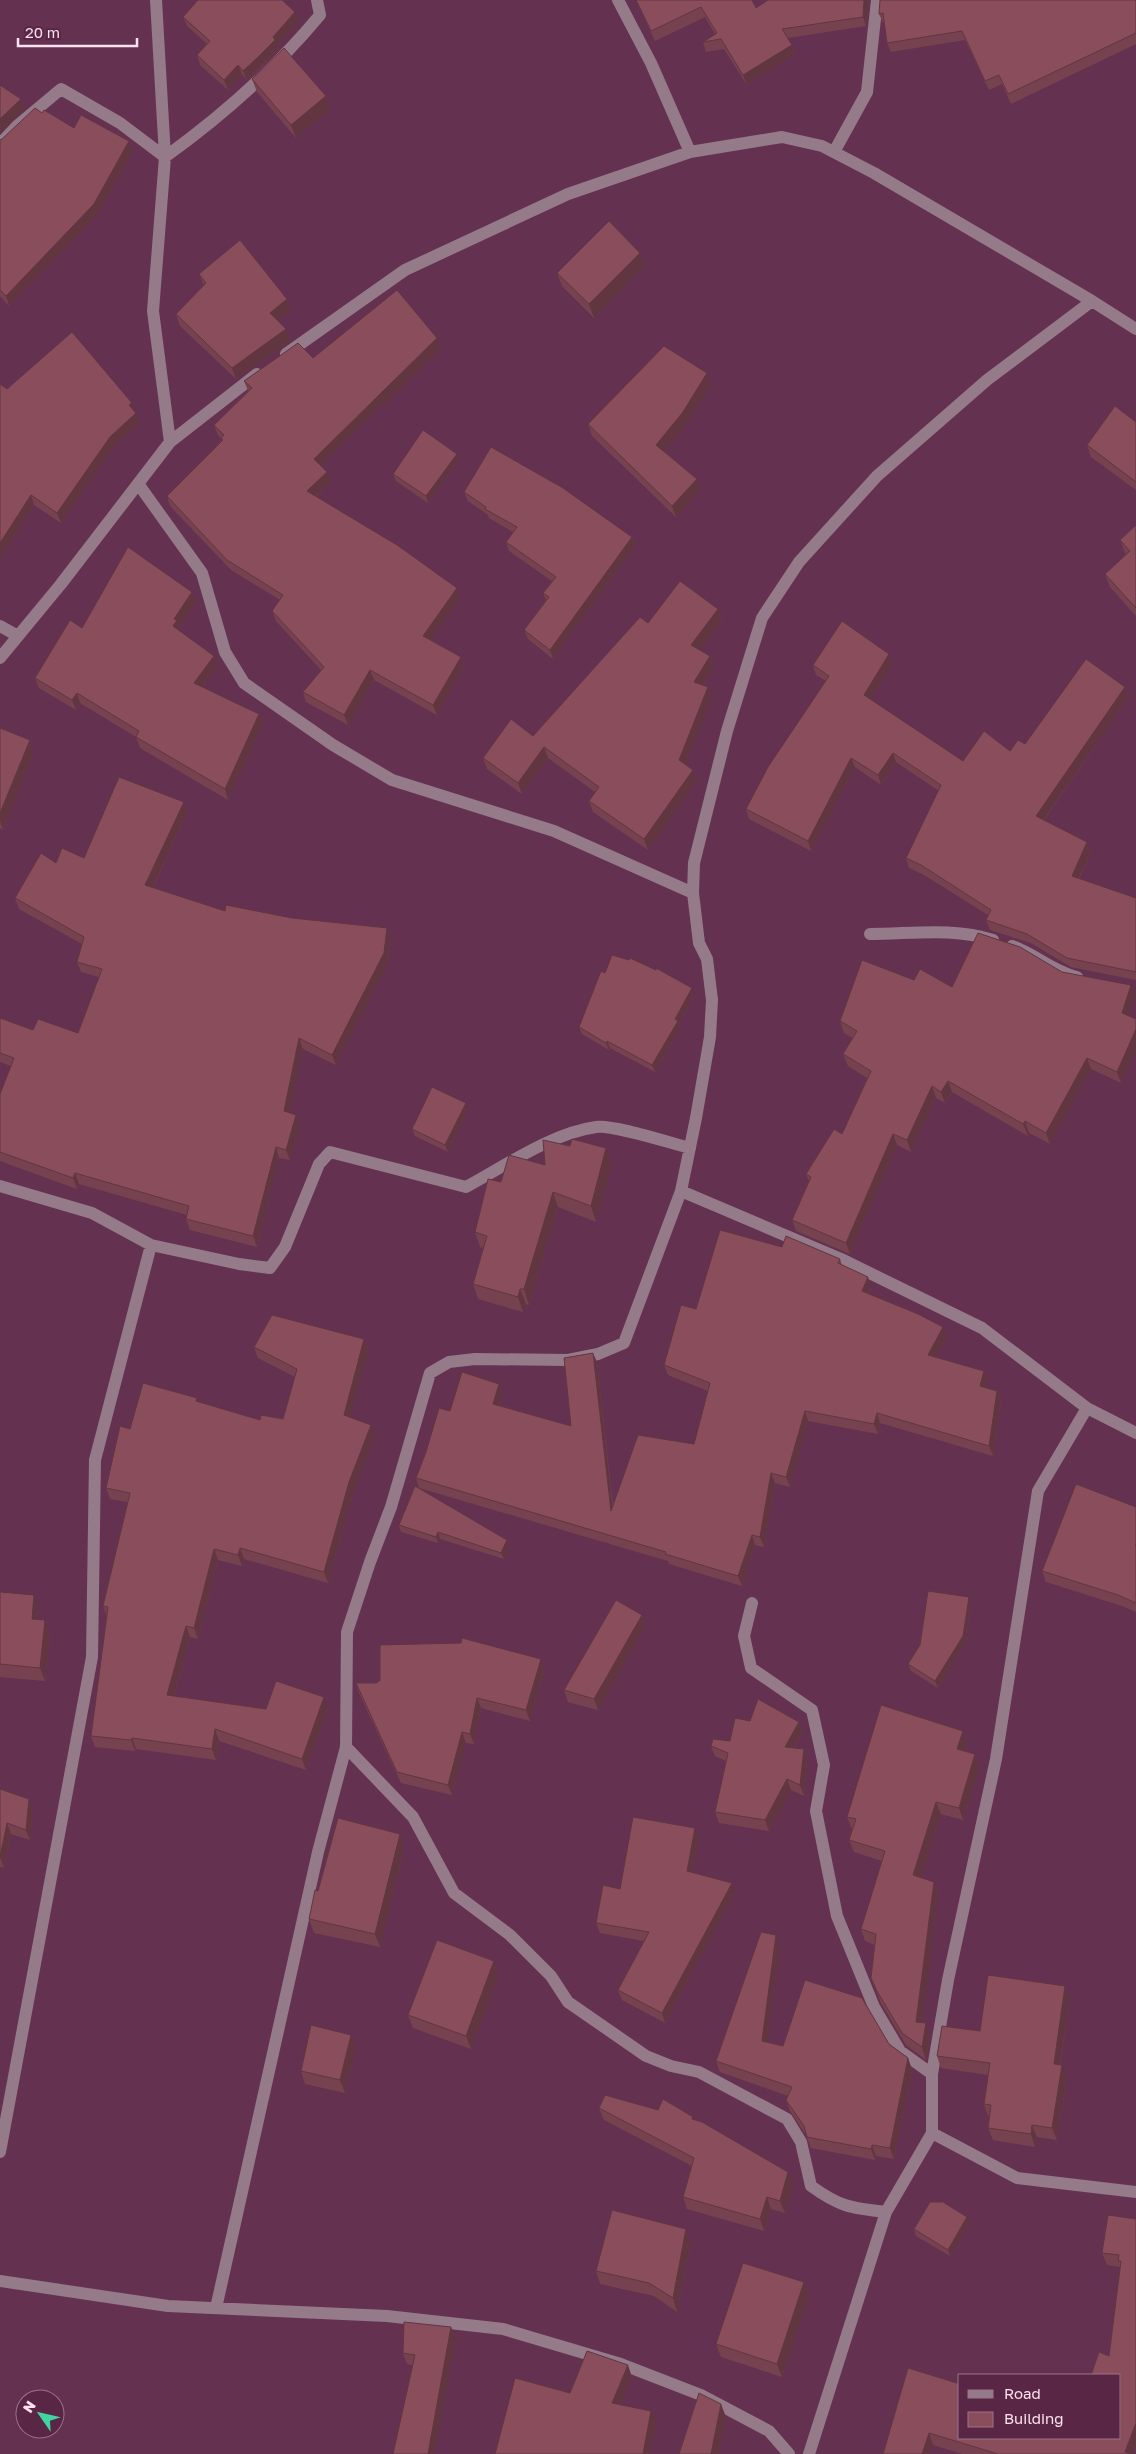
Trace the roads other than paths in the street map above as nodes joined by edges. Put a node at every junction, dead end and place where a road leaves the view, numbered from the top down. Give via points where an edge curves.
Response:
1 (156, 0) edge
2 (316, 0) edge
3 (618, 0) edge
4 (877, 0) edge
5 (0, 144) edge
6 (690, 152) junction
7 (834, 152) junction
8 (164, 157) junction
9 (1092, 301) junction
10 (1136, 329) edge
11 (170, 442) junction
12 (139, 485) junction
13 (0, 626) edge
14 (18, 636) junction
15 (0, 658) edge
16 (693, 893) junction
17 (870, 934) dead end
18 (1086, 979) edge
19 (690, 1148) junction
20 (0, 1186) edge
21 (681, 1190) junction
22 (151, 1245) junction
23 (1087, 1408) junction
24 (1136, 1434) edge
25 (752, 1603) dead end
26 (346, 1747) junction
27 (932, 2074) junction
28 (932, 2133) junction
29 (0, 2152) edge
30 (1136, 2192) edge
31 (886, 2212) junction
32 (0, 2281) edge
33 (216, 2308) junction
34 (788, 2454) edge
35 (810, 2454) edge

1 - 8 street
2 - 8 street via 320,15 290,51 208,126
3 - 6 street via 651,63
4 - 7 street via 867,92
5 - 8 street via 61,89 120,123
6 - 7 street via 782,137
6 - 11 street via 568,194 405,270 272,364
7 - 9 street
8 - 11 street via 153,311
9 - 10 street
9 - 16 street via 987,380 877,476 799,562 762,618 724,740 694,863
11 - 12 street
12 - 14 street
12 - 16 street via 202,573 226,652 244,683 333,745 392,780 554,830
13 - 14 street
14 - 15 street
16 - 19 street via 699,944 707,960 712,1000 710,1038
17 - 18 street via 977,934 1028,951 1068,975
19 - 21 street
19 - 22 street via 597,1126 554,1140 466,1187 330,1152 320,1164 285,1247 270,1268
20 - 22 street via 92,1214
21 - 23 street via 841,1259 982,1328
21 - 26 street via 624,1343 598,1354 568,1360 475,1359 449,1362 430,1373 391,1507 347,1632
22 - 29 street via 95,1460 92,1657
23 - 24 street
23 - 27 street via 1038,1491 996,1759 948,1980
25 - 27 street via 744,1636 751,1668 812,1710 824,1765 816,1810 838,1916 874,2007 900,2051
26 - 31 street via 413,1817 454,1894 510,1935 551,1976 568,2002 646,2056 699,2072 787,2119 801,2142 811,2186 833,2202 856,2209
26 - 33 street via 318,1852
27 - 28 street
28 - 30 street via 1017,2178
28 - 31 street
31 - 35 street
32 - 33 street via 168,2306
33 - 34 street via 388,2316 503,2329 621,2364 701,2395 769,2431

